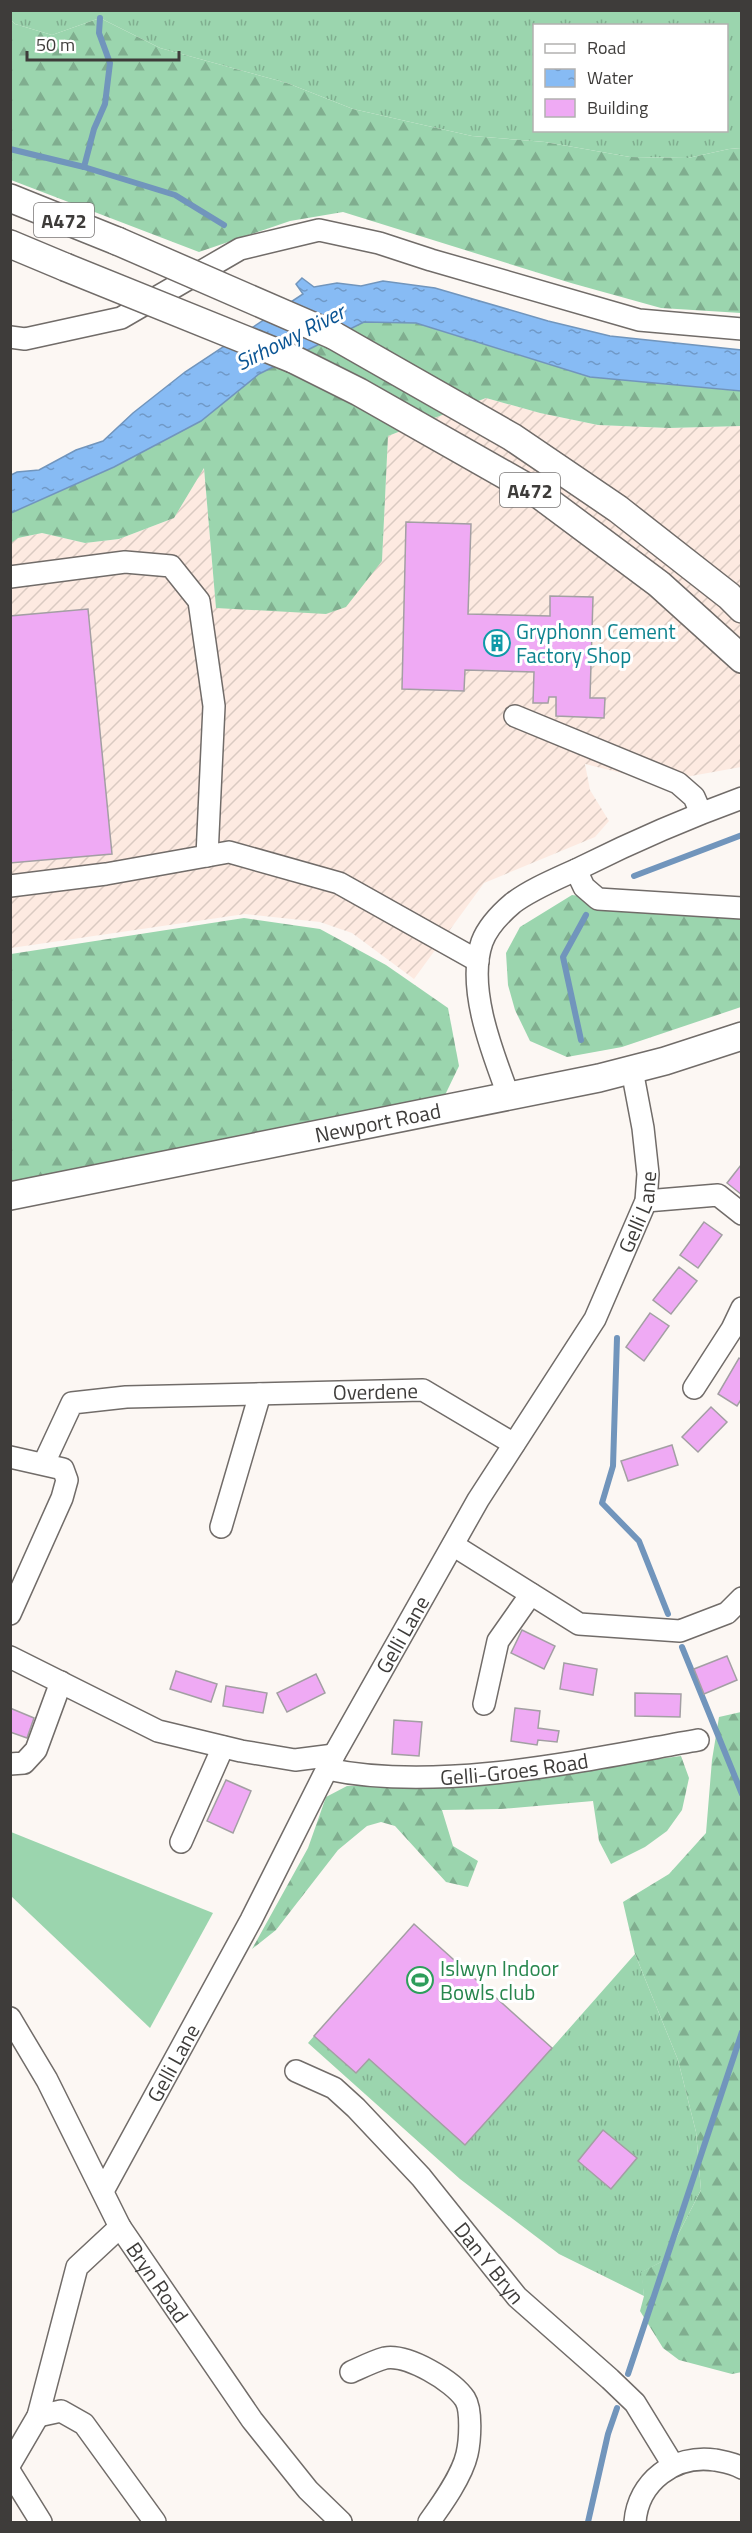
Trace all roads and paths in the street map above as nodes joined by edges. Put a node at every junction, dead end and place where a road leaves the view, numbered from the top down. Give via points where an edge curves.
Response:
1 (10, 198) edge
2 (10, 244) edge
3 (741, 329) edge
4 (10, 337) edge
5 (10, 577) edge
6 (741, 609) edge
7 (741, 658) edge
8 (515, 716) dead end
9 (741, 798) edge
10 (701, 813) junction
11 (207, 856) junction
12 (576, 870) junction
13 (10, 886) edge
14 (741, 908) edge
15 (478, 961) junction
16 (741, 1036) edge
17 (632, 1070) junction
18 (509, 1097) junction
19 (10, 1196) edge
20 (646, 1202) junction
21 (741, 1215) edge
22 (741, 1308) edge
23 (694, 1388) dead end
24 (261, 1394) junction
25 (514, 1444) junction
26 (10, 1457) edge
27 (44, 1463) junction
28 (221, 1527) dead end
29 (453, 1545) junction
30 (531, 1594) junction
31 (741, 1598) edge
32 (10, 1614) edge
33 (10, 1657) edge
34 (61, 1682) junction
35 (484, 1704) dead end
36 (698, 1740) dead end
37 (223, 1747) junction
38 (330, 1762) junction
39 (10, 1764) edge
40 (181, 1842) dead end
41 (10, 2018) edge
42 (296, 2071) dead end
43 (103, 2191) junction
44 (120, 2227) junction
45 (351, 2372) dead end
46 (38, 2416) junction
47 (10, 2464) edge
48 (673, 2465) junction
49 (741, 2468) edge
50 (10, 2472) edge
51 (41, 2523) edge
52 (155, 2523) edge
53 (340, 2523) edge
54 (429, 2523) edge
55 (635, 2523) edge

1 - 6 main road, A472, bridge via 333,335 512,436 618,509
2 - 7 main road, A472, bridge via 293,359 359,392 537,493 659,584
3 - 4 street via 639,320 379,243 319,230 240,249 121,318 25,339
5 - 11 street via 125,562 171,566 199,601 214,706
8 - 10 street via 678,783 694,797
9 - 10 street
10 - 12 street
11 - 13 street
11 - 15 street via 229,852 339,883
12 - 14 street via 590,894 607,901
12 - 15 street via 524,896 499,916 488,929
15 - 18 street via 480,1002
16 - 17 main road, Newport Road
17 - 18 main road, Newport Road
17 - 20 street, Gelli Lane via 648,1174
18 - 19 main road, Newport Road
20 - 21 street via 718,1195
20 - 25 street, Gelli Lane via 595,1319
22 - 23 street
24 - 25 street, Overdene via 423,1390
24 - 27 street, Overdene via 126,1397 72,1403
24 - 28 street
25 - 29 street, Gelli Lane
26 - 27 street
27 - 32 street via 63,1469 67,1480
29 - 30 street
29 - 38 street, Gelli Lane
30 - 31 street via 579,1624 680,1631 727,1613
30 - 35 street via 498,1641
33 - 34 street, Gelli-Groes Road
34 - 37 street, Gelli-Groes Road via 158,1731
34 - 39 street via 36,1750 24,1763
36 - 38 street, Gelli-Groes Road via 583,1760 426,1777 374,1777
37 - 38 street, Gelli-Groes Road
37 - 40 street
38 - 43 street, Gelli Lane via 256,1911
41 - 43 street, Bryn Road via 47,2080
42 - 48 street, Dan Y Bryn via 334,2088 356,2108 421,2177 518,2297 635,2403
43 - 44 street, Bryn Road
44 - 46 street via 77,2267
44 - 53 street, Bryn Road via 252,2421
45 - 54 street via 387,2358 417,2364 443,2379 466,2400 470,2429 467,2456
46 - 47 street
46 - 52 street via 61,2411 84,2424
48 - 49 street via 706,2459 734,2463
48 - 55 street via 656,2476 643,2492
50 - 51 street

